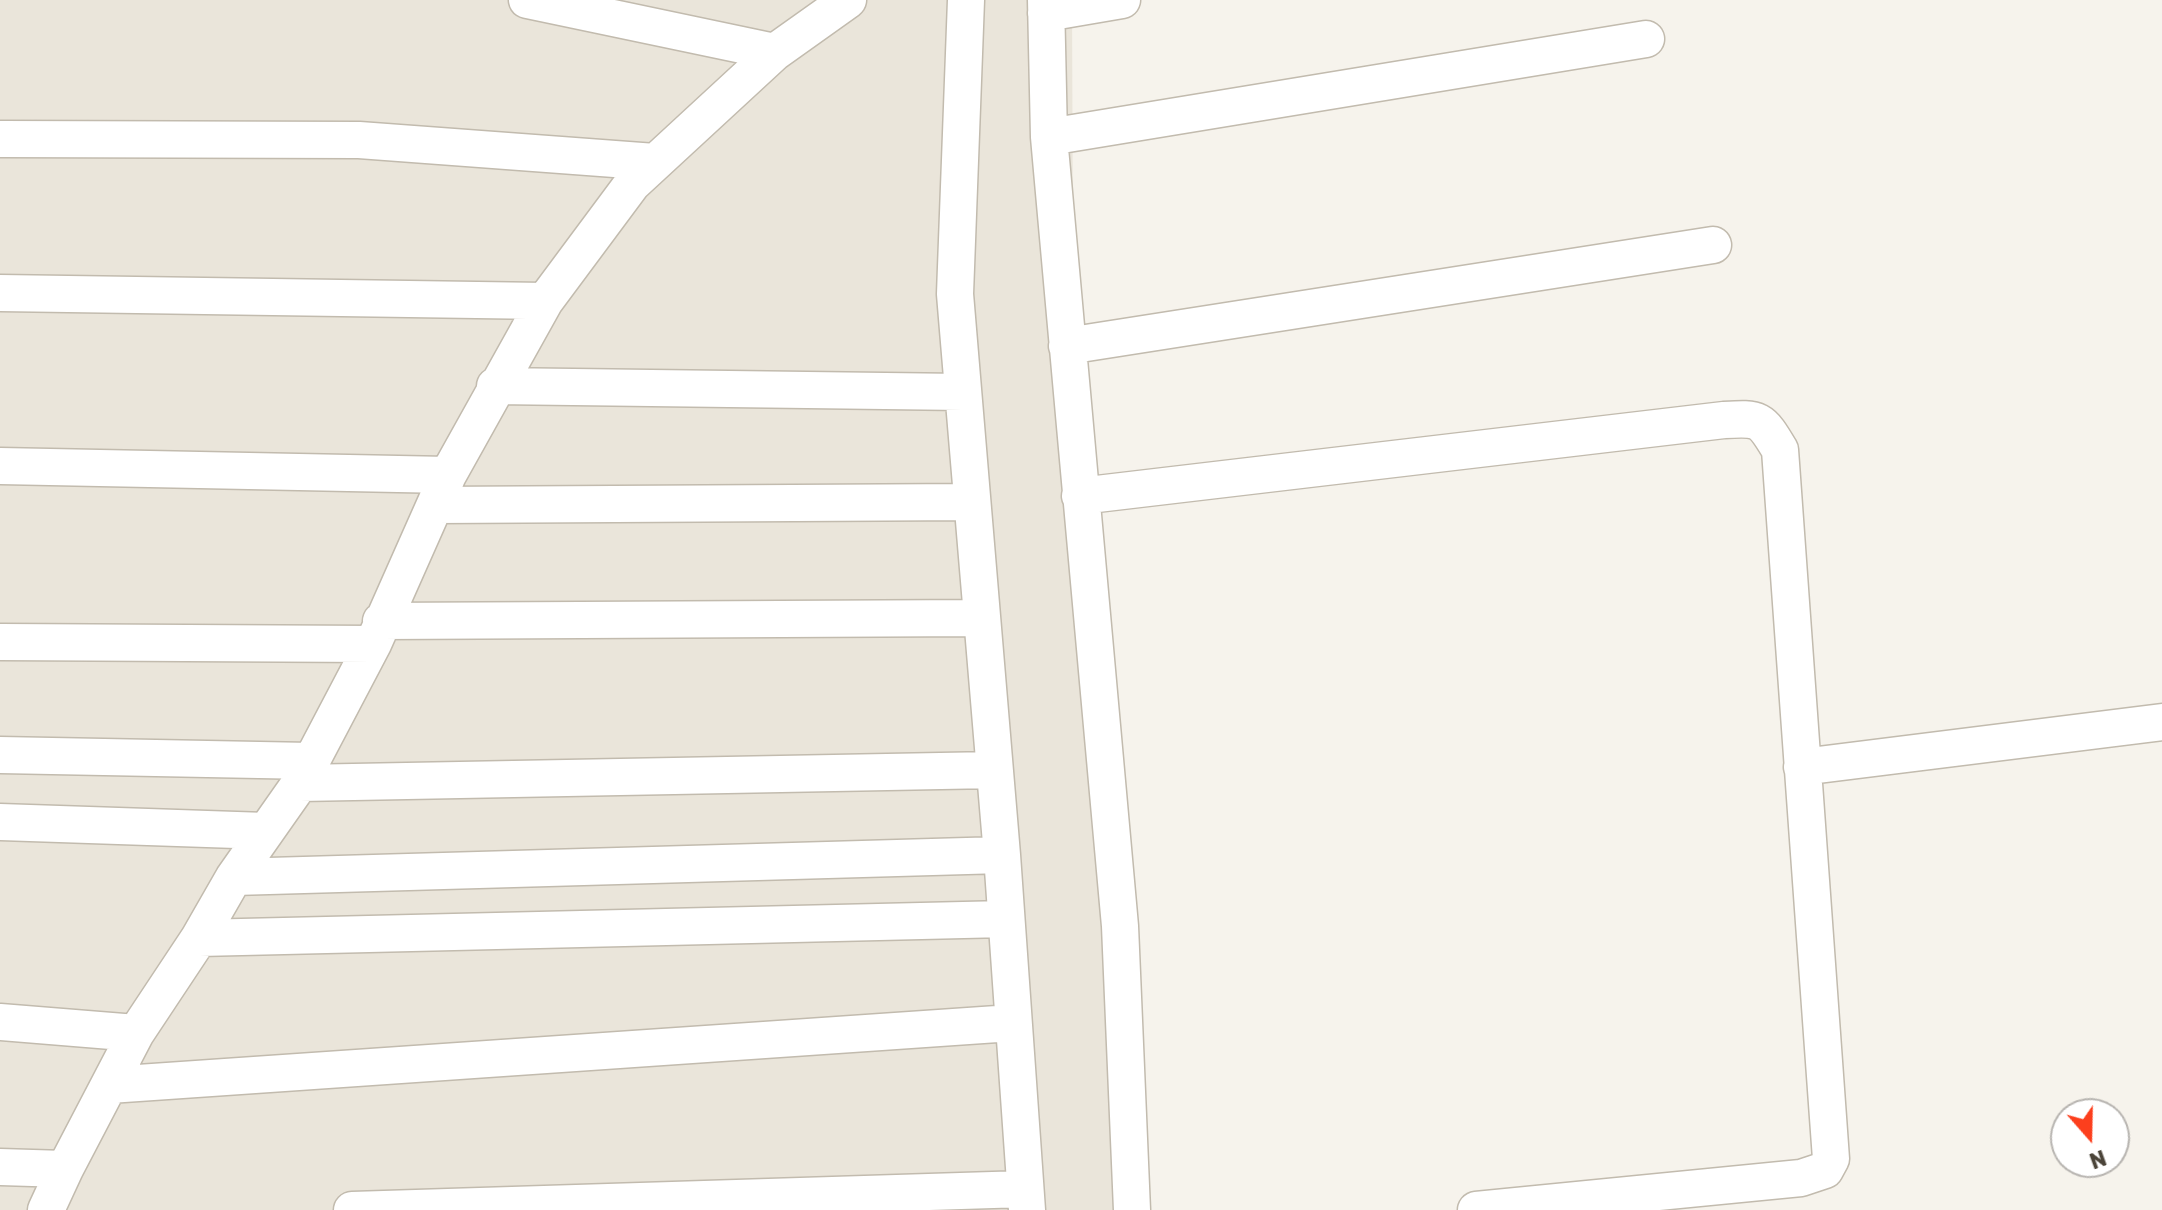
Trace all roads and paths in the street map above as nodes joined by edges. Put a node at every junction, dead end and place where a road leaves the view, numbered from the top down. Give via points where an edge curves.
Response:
1 (527, 0) edge
2 (848, 0) edge
3 (966, 0) edge
4 (1122, 0) edge
5 (1046, 6) edge
6 (1646, 39) dead end
7 (775, 52) junction
8 (1049, 137) junction
9 (0, 139) edge
10 (655, 162) junction
11 (1713, 245) dead end
12 (0, 293) edge
13 (545, 301) junction
14 (1067, 346) junction
15 (495, 386) junction
16 (963, 392) junction
17 (0, 466) edge
18 (442, 490) junction
19 (1080, 496) junction
20 (972, 502) junction
21 (981, 618) junction
22 (377, 633) junction
23 (0, 642) edge
24 (2162, 722) edge
25 (0, 755) edge
26 (1802, 767) junction
27 (994, 770) junction
28 (306, 772) junction
29 (0, 822) edge
30 (266, 831) junction
31 (1002, 855) junction
32 (234, 877) junction
33 (1006, 919) junction
34 (199, 938) junction
35 (0, 1022) edge
36 (1012, 1023) junction
37 (136, 1033) junction
38 (109, 1085) junction
39 (0, 1167) edge
40 (65, 1169) junction
41 (1026, 1199) edge
42 (46, 1210) edge
43 (352, 1210) edge
44 (1132, 1210) edge
45 (1476, 1210) edge

1 - 7 street
2 - 7 street
3 - 16 street via 955,294
4 - 5 street
5 - 8 street
6 - 8 street
7 - 10 street
8 - 14 street
9 - 10 street via 359,140
10 - 13 street via 632,184
11 - 14 street
12 - 13 street
13 - 15 street
14 - 19 street
15 - 16 street
15 - 18 street
16 - 20 street
17 - 18 street
18 - 20 street
18 - 22 street
19 - 26 street via 1752,418 1766,427 1780,450
19 - 44 street via 1120,926
20 - 21 street
21 - 22 street
21 - 27 street
22 - 23 street
22 - 28 street
24 - 26 street
25 - 28 street
26 - 45 street via 1831,1159 1825,1170 1801,1178
27 - 28 street
27 - 31 street
28 - 30 street
29 - 30 street
30 - 32 street
31 - 32 street
31 - 33 street
32 - 34 street
33 - 34 street
33 - 36 street
34 - 37 street
35 - 37 street
36 - 38 street
36 - 41 street
37 - 38 street
38 - 40 street
39 - 40 street
40 - 42 street
41 - 43 street

